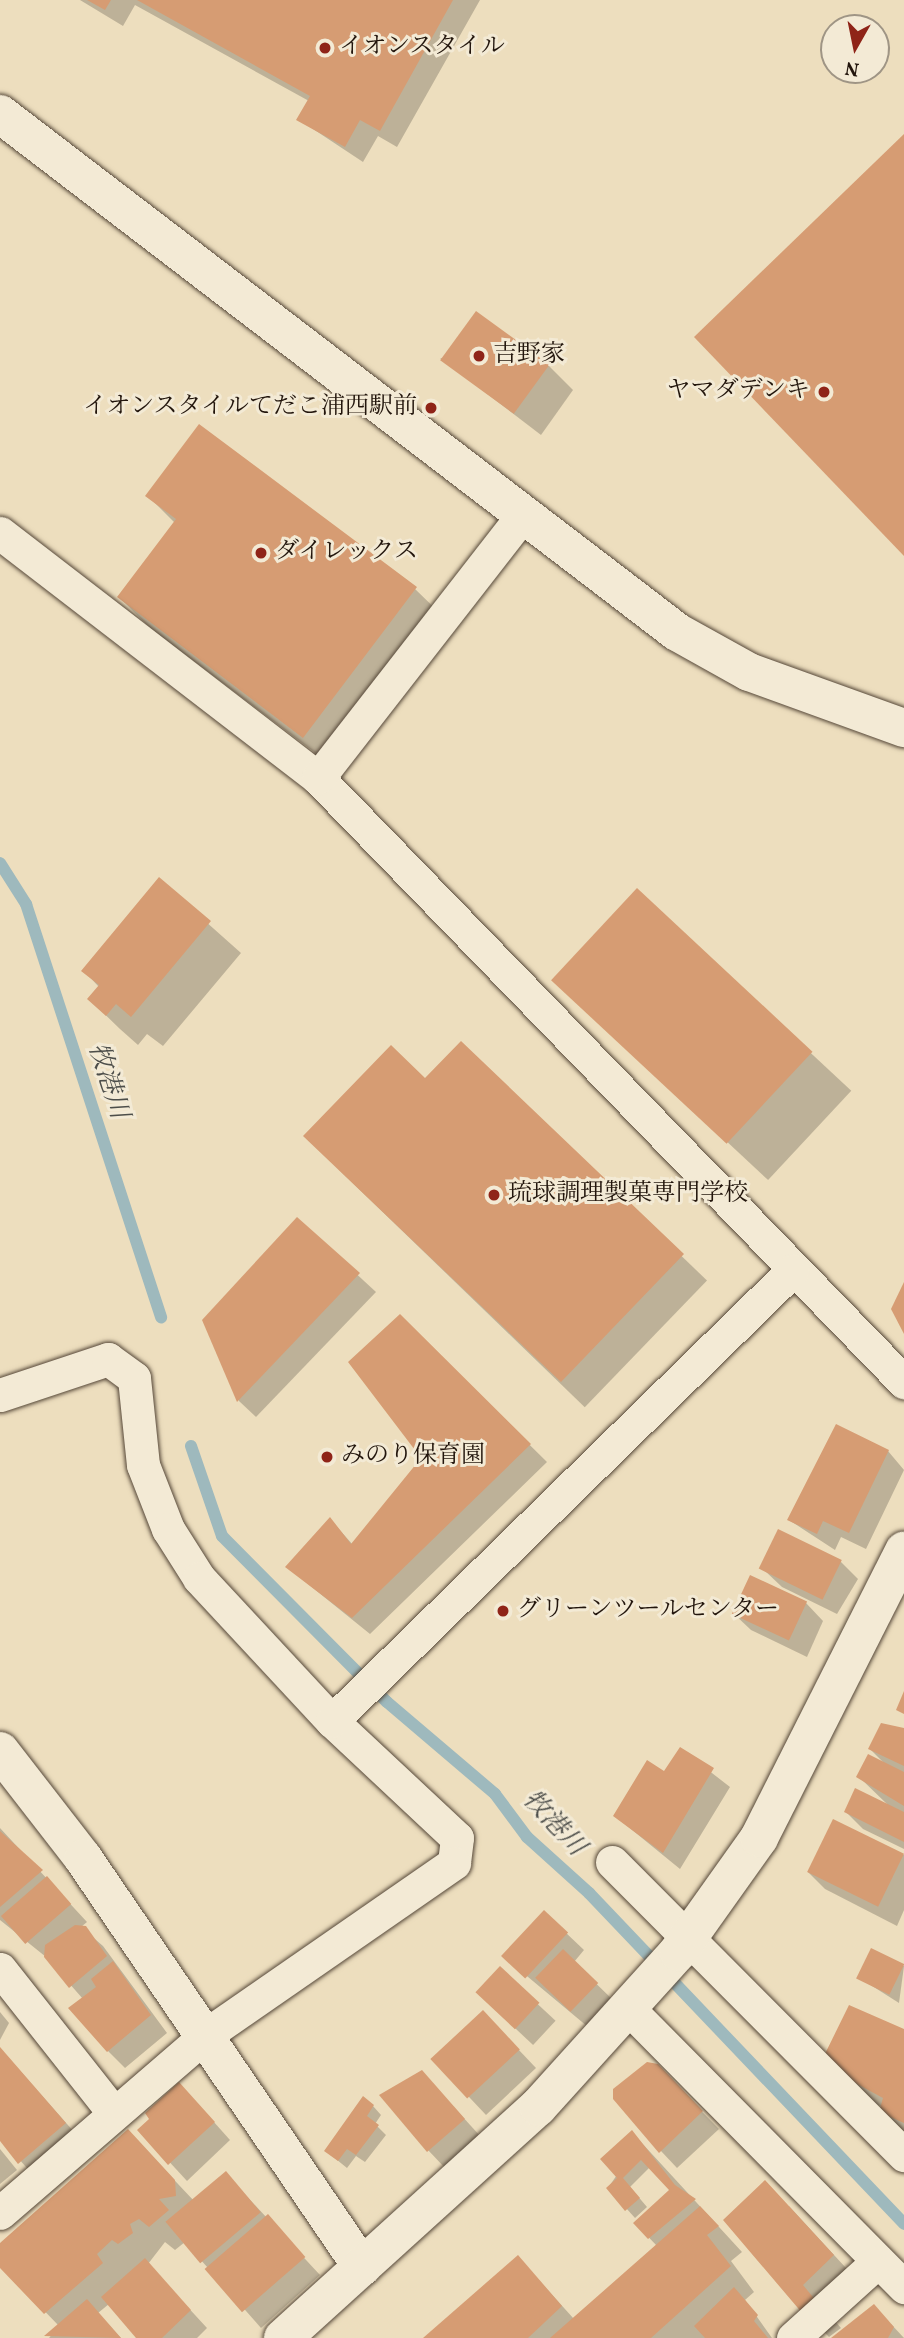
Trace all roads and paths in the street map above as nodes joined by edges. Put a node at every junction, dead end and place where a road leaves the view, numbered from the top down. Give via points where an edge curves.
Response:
1 (0, 114) edge
2 (523, 514) junction
3 (0, 533) edge
4 (904, 728) edge
5 (318, 778) junction
6 (792, 1271) junction
7 (904, 1382) edge
8 (1, 1391) edge
9 (904, 1551) edge
10 (332, 1721) junction
11 (0, 1751) edge
12 (612, 1862) dead end
13 (683, 1946) junction
14 (0, 1969) edge
15 (637, 2002) junction
16 (206, 2035) junction
17 (112, 2111) junction
18 (904, 2155) edge
19 (0, 2213) edge
20 (877, 2262) junction
21 (362, 2267) junction
22 (904, 2287) edge
23 (283, 2338) edge
24 (793, 2338) edge

1 - 2 street
2 - 4 street via 677,632 749,672
2 - 5 street
3 - 5 street
5 - 6 street
6 - 7 street
6 - 10 street
8 - 10 street via 108,1359 134,1378 142,1465 168,1529 199,1578
9 - 13 street via 759,1838
10 - 16 street via 457,1838 454,1864
11 - 16 street
12 - 13 street
13 - 15 street
13 - 18 street
14 - 17 street
15 - 20 street
15 - 21 street via 538,2106
16 - 17 street
16 - 21 street
17 - 19 street
20 - 22 street
20 - 24 street
21 - 23 street

